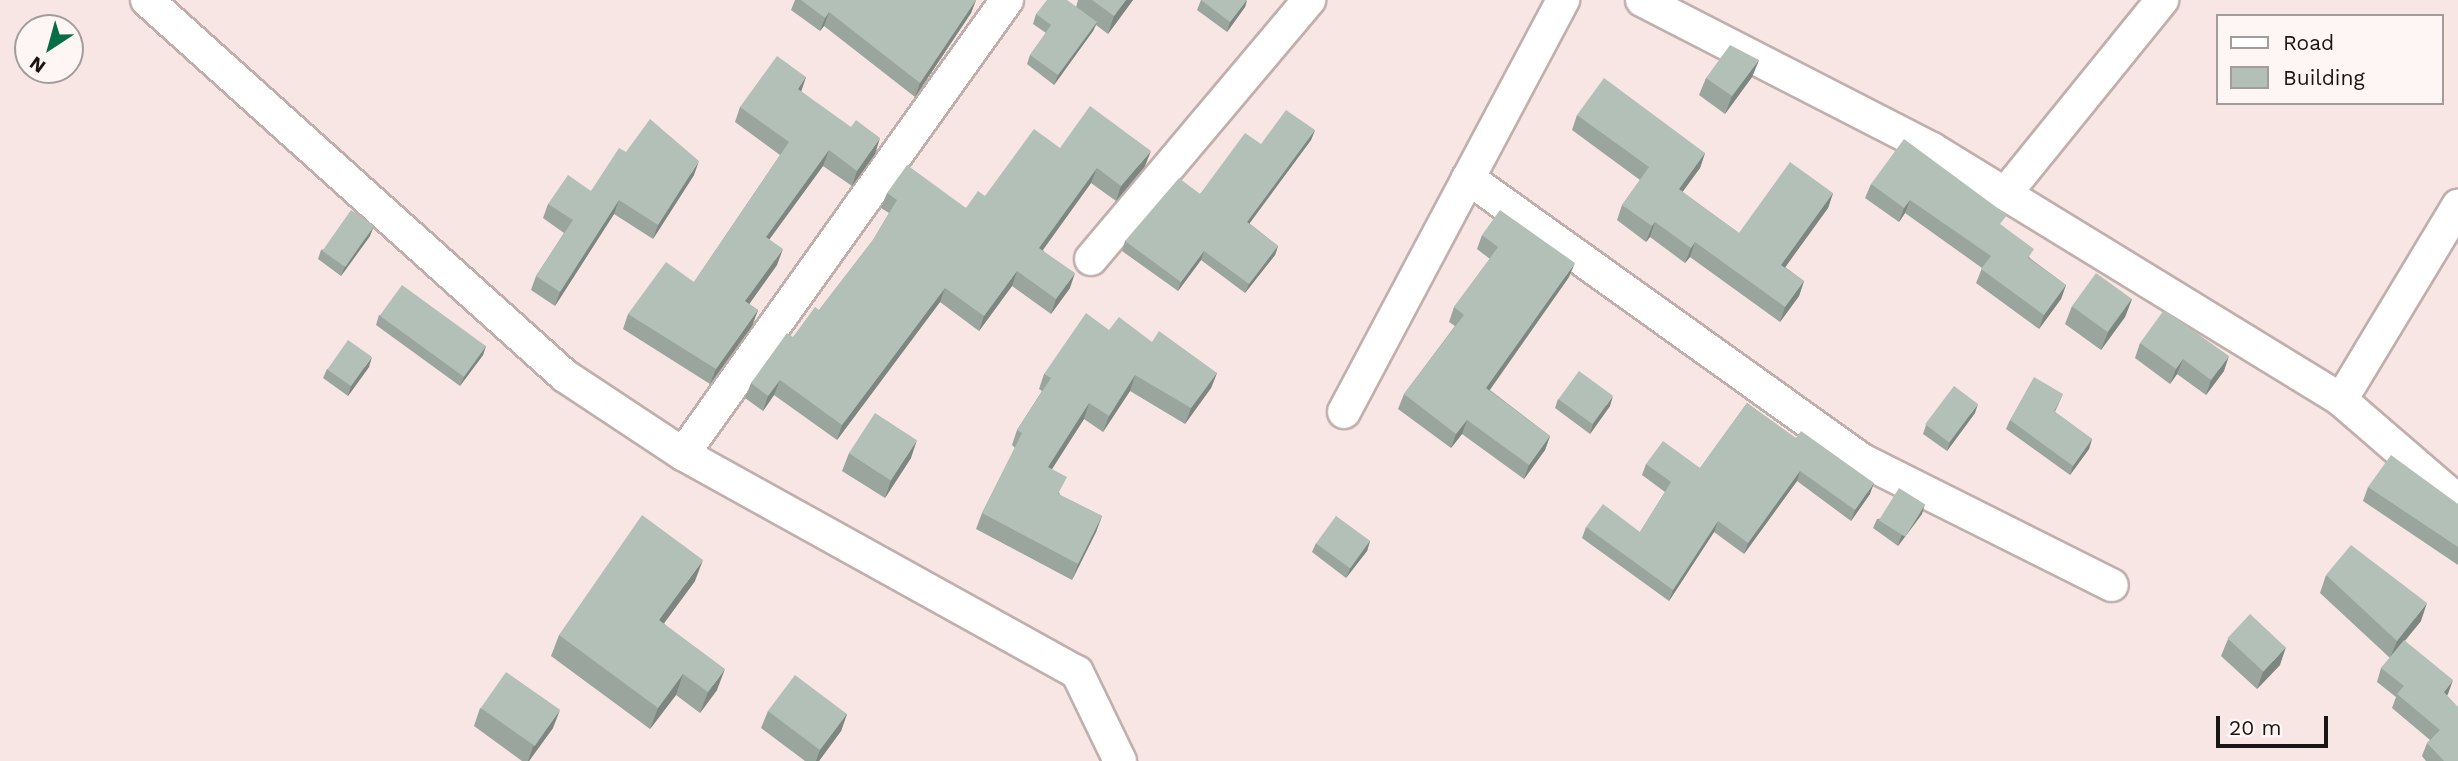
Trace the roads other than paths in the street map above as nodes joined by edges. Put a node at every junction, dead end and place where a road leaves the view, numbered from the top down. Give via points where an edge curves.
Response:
1 (147, 0) edge
2 (1007, 0) edge
3 (1309, 0) edge
4 (1563, 0) edge
5 (1642, 0) edge
6 (2162, 0) edge
7 (1468, 178) junction
8 (2005, 194) junction
9 (2458, 206) edge
10 (1091, 259) dead end
11 (2342, 400) junction
12 (1344, 412) dead end
13 (683, 454) junction
14 (2458, 501) edge
15 (2112, 585) dead end
16 (1120, 761) edge

1 - 13 street via 565,376
2 - 13 street
3 - 10 street
4 - 7 street
5 - 8 street via 1932,149
6 - 8 street
7 - 12 street
7 - 15 street via 1864,461
8 - 11 street
9 - 11 street
11 - 14 street
13 - 16 street via 1077,672

